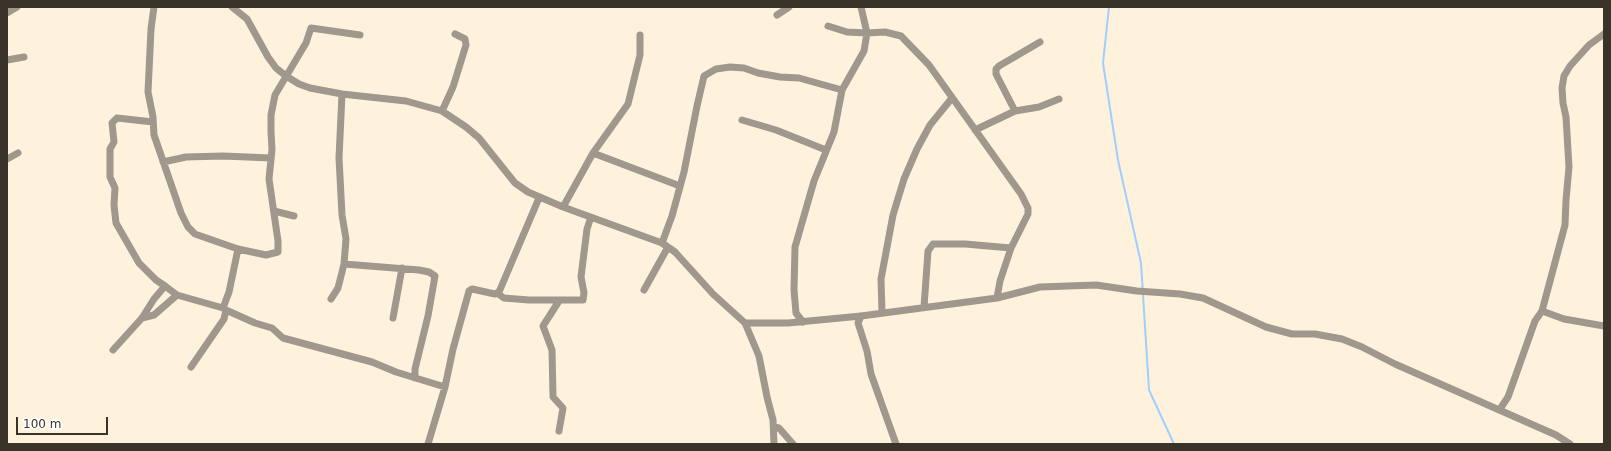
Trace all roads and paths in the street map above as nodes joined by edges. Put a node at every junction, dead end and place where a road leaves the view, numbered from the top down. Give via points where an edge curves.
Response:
1 (17, 7) edge
2 (154, 7) edge
3 (232, 7) edge
4 (789, 7) edge
5 (861, 7) edge
6 (7, 13) edge
7 (777, 15) dead end
8 (828, 26) dead end
9 (868, 33) junction
10 (360, 34) dead end
11 (456, 34) dead end
12 (1604, 34) edge
13 (640, 35) dead end
14 (1040, 42) dead end
15 (24, 56) dead end
16 (7, 60) edge
17 (286, 76) junction
18 (842, 90) junction
19 (342, 94) junction
20 (952, 98) junction
21 (1058, 99) dead end
22 (442, 111) junction
23 (1015, 111) junction
24 (742, 120) dead end
25 (153, 122) junction
26 (975, 130) junction
27 (826, 150) junction
28 (18, 153) dead end
29 (593, 153) junction
30 (271, 158) junction
31 (7, 159) edge
32 (163, 162) junction
33 (680, 186) junction
34 (539, 198) junction
35 (563, 207) junction
36 (274, 211) junction
37 (294, 216) dead end
38 (591, 217) junction
39 (665, 245) junction
40 (1011, 248) junction
41 (238, 249) junction
42 (344, 264) junction
43 (402, 268) junction
44 (165, 286) junction
45 (644, 290) dead end
46 (497, 293) junction
47 (177, 295) junction
48 (997, 298) junction
49 (331, 299) dead end
50 (559, 301) junction
51 (924, 307) junction
52 (225, 309) junction
53 (1542, 310) junction
54 (882, 312) junction
55 (796, 313) junction
56 (142, 318) junction
57 (393, 318) dead end
58 (859, 320) junction
59 (803, 322) junction
60 (745, 323) junction
61 (788, 323) junction
62 (1604, 326) edge
63 (113, 350) dead end
64 (190, 367) dead end
65 (415, 378) junction
66 (445, 387) junction
67 (1500, 409) junction
68 (774, 427) junction
69 (559, 431) dead end
70 (428, 444) edge
71 (774, 444) edge
72 (793, 444) edge
73 (896, 444) edge
74 (1570, 444) edge

1 - 6 street
2 - 25 street via 148,92
3 - 17 street via 247,19 268,57
4 - 7 street
5 - 9 street
8 - 9 street via 847,32
9 - 18 street via 864,51
9 - 20 street via 885,32 901,36 929,65
10 - 17 street via 311,28 306,43
11 - 22 street via 465,39 466,45 453,87
12 - 53 street via 1589,46 1564,76 1562,88 1569,167 1565,225
13 - 29 street via 640,55 628,104
14 - 23 street via 996,70
15 - 16 street
17 - 19 street via 310,88
17 - 30 street via 273,101
18 - 27 street via 834,132
18 - 33 street via 799,78 758,73 744,68 716,69 704,76
19 - 22 street via 406,101
19 - 42 street via 339,158 346,239
20 - 26 street
20 - 54 street via 930,125 902,186 893,215 881,279
21 - 23 street via 1039,107
22 - 34 street via 479,138 515,183
23 - 26 street
24 - 27 street via 776,130
25 - 32 street via 154,135
25 - 44 street via 117,118 112,123 114,142 110,148 110,177 115,188 116,223 139,263
26 - 40 street via 1021,194 1028,208 1026,221
27 - 55 street via 814,180 795,247
28 - 31 street
29 - 33 street
29 - 35 street
30 - 32 street via 224,156
30 - 36 street via 270,179
32 - 41 street via 188,226 195,234
33 - 39 street
34 - 35 street
34 - 46 street
35 - 38 street
36 - 37 street
36 - 41 street via 278,252 266,255
38 - 39 street
38 - 50 street via 581,277 583,300
39 - 45 street
39 - 60 street
40 - 48 street
40 - 51 street via 933,244 928,251
41 - 52 street
42 - 43 street
42 - 49 street via 338,288
43 - 57 street
43 - 65 street via 429,272 435,276
44 - 47 street
44 - 56 street
46 - 50 street via 504,298
46 - 66 street via 472,289 469,291
47 - 52 street
47 - 56 street via 154,315
48 - 51 street
48 - 67 street via 1040,287 1096,285 1203,298 1266,328 1292,334 1315,334 1342,339
50 - 69 street via 543,326 552,350 553,397 563,408
51 - 54 street
52 - 64 street via 224,319
52 - 65 street via 272,328 283,338 372,362
53 - 62 street via 1564,319
53 - 67 street via 1535,321 1508,397
54 - 58 street
55 - 59 street
55 - 61 street
56 - 63 street
58 - 59 street via 847,318
58 - 73 street via 875,386
59 - 61 street
60 - 61 street
60 - 68 street via 759,356
65 - 66 street
66 - 70 street
67 - 74 street
68 - 71 street
68 - 72 street via 779,428

